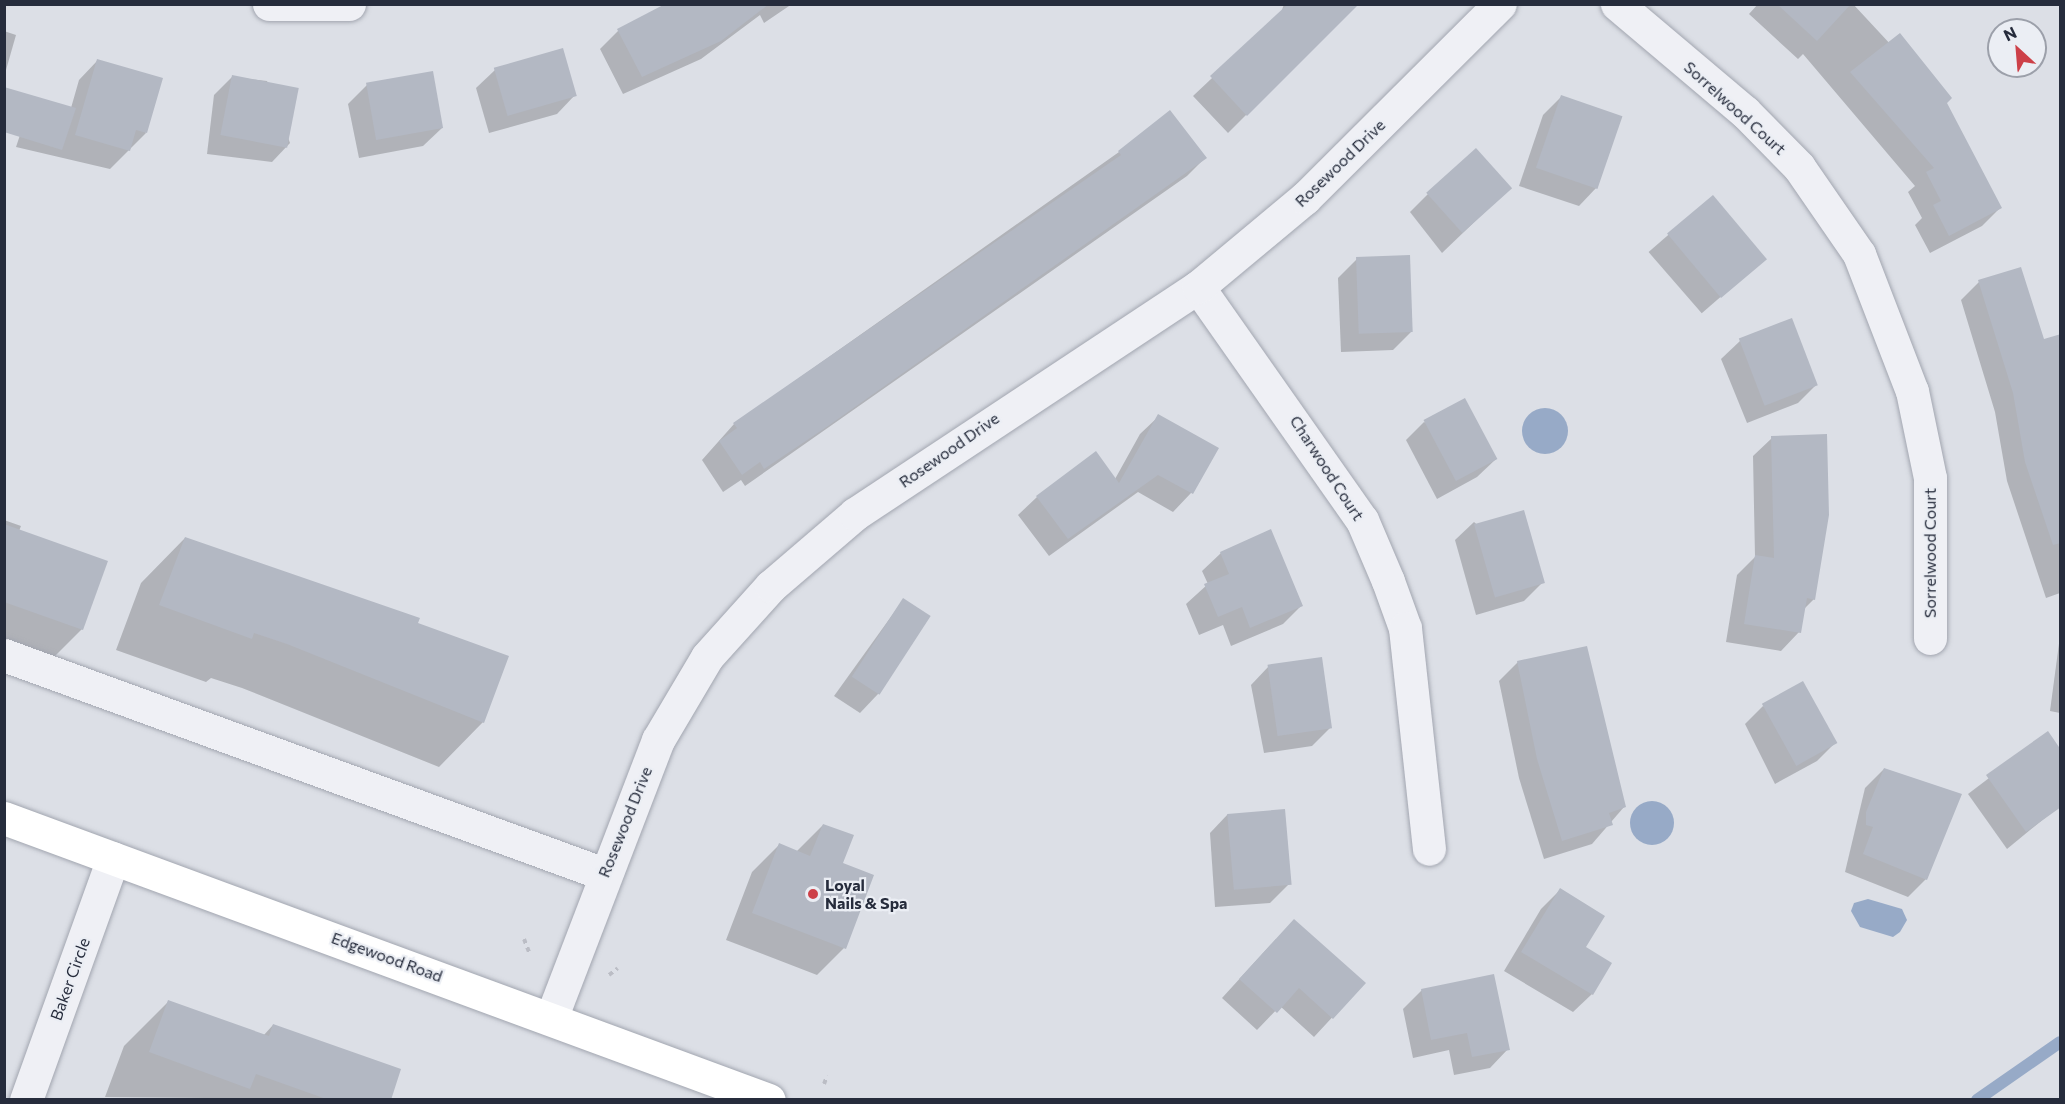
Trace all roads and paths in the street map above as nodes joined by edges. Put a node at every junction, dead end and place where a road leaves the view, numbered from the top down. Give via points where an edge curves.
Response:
1 (269, 4) edge
2 (349, 4) edge
3 (1500, 4) edge
4 (1617, 4) edge
5 (1198, 287) junction
6 (1930, 638) dead end
7 (4, 656) edge
8 (4, 818) edge
9 (1430, 849) dead end
10 (113, 858) junction
11 (604, 874) junction
12 (524, 939) dead end
13 (529, 952) dead end
14 (552, 1016) junction
15 (827, 1076) dead end
16 (824, 1084) dead end
17 (26, 1100) edge
18 (769, 1100) edge

1 - 2 street
3 - 5 street, Rosewood Drive via 1305,198
4 - 6 street, Sorrelwood Court via 1745,112 1799,167 1859,254 1912,391 1930,478
5 - 9 street, Charwood Court via 1357,511 1388,581 1405,628
5 - 11 street, Rosewood Drive via 855,514 771,586 707,657 658,740
7 - 11 street
8 - 10 main road, Edgewood Road
10 - 14 main road, Edgewood Road
10 - 17 street, Baker Circle
11 - 14 street, Rosewood Drive
12 - 13 path
14 - 18 main road, Edgewood Road
15 - 16 path

